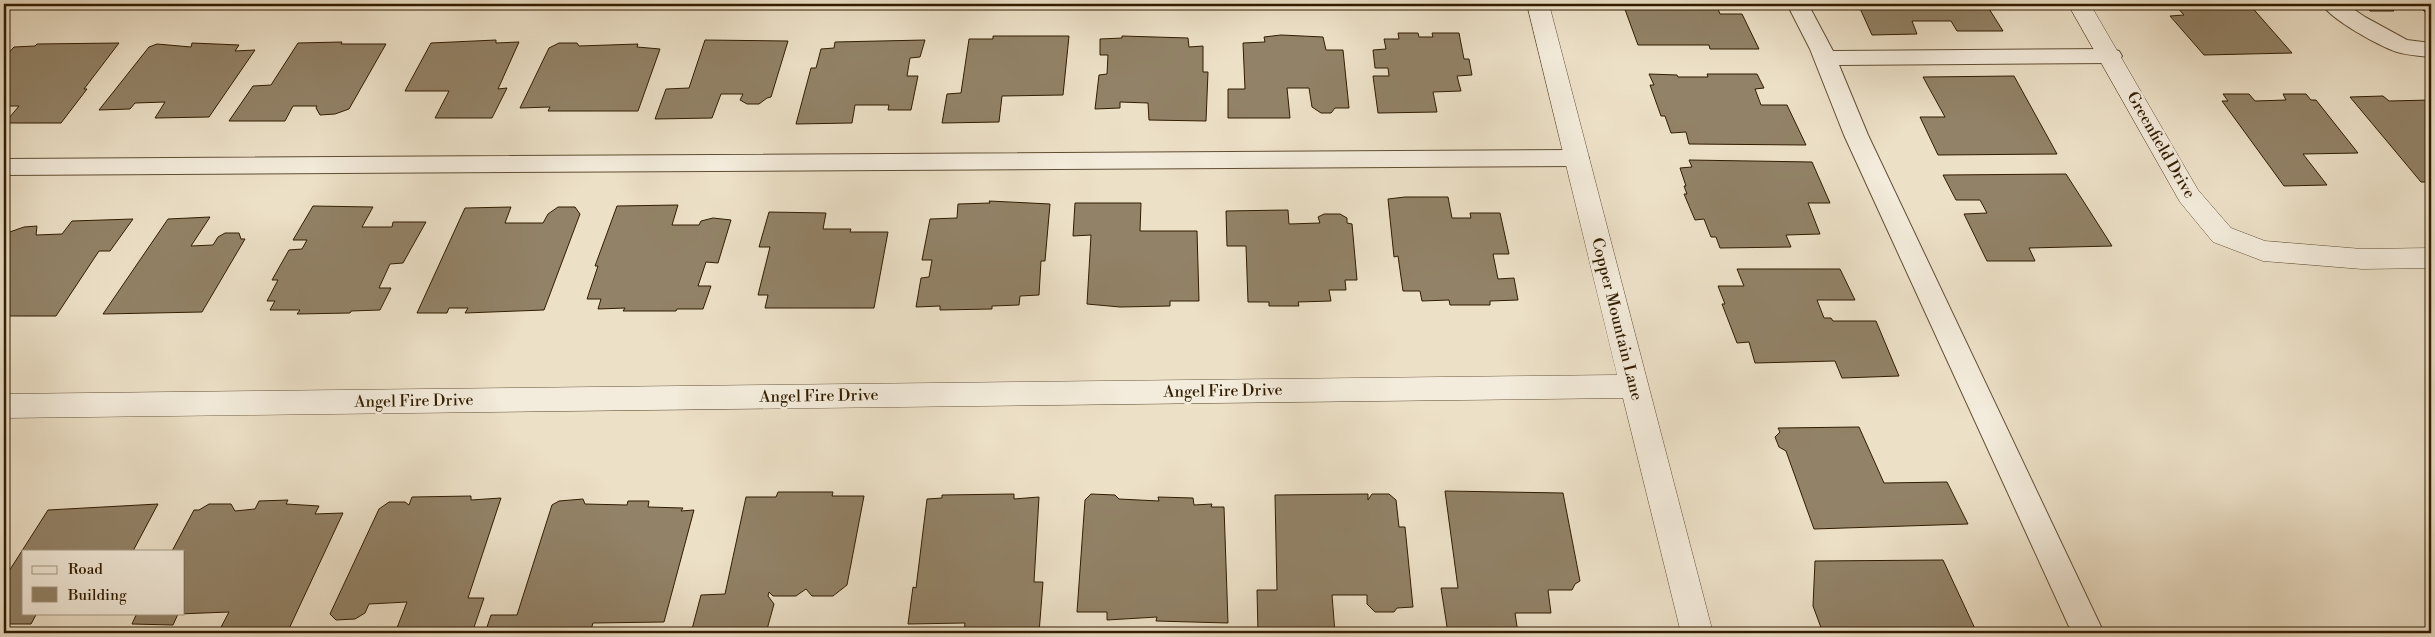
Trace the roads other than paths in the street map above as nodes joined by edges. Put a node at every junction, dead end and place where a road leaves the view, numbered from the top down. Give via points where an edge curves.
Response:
1 (1538, 4) edge
2 (1798, 4) edge
3 (2079, 4) edge
4 (2332, 4) edge
5 (2431, 50) edge
6 (2109, 52) junction
7 (1825, 58) junction
8 (1577, 158) junction
9 (4, 167) edge
10 (2431, 258) edge
11 (1633, 386) junction
12 (4, 406) edge
13 (1697, 633) edge
14 (2088, 633) edge

1 - 8 street, Copper Mountain Lane
2 - 7 lane
3 - 6 street, Greenfield Drive
4 - 5 lane via 2357,22 2402,46
6 - 7 lane
6 - 10 street, Greenfield Drive via 2189,196 2222,234 2263,251 2362,259
7 - 14 lane via 1856,136
8 - 9 lane
8 - 11 street, Copper Mountain Lane
11 - 12 street, Angel Fire Drive
11 - 13 street, Copper Mountain Lane

